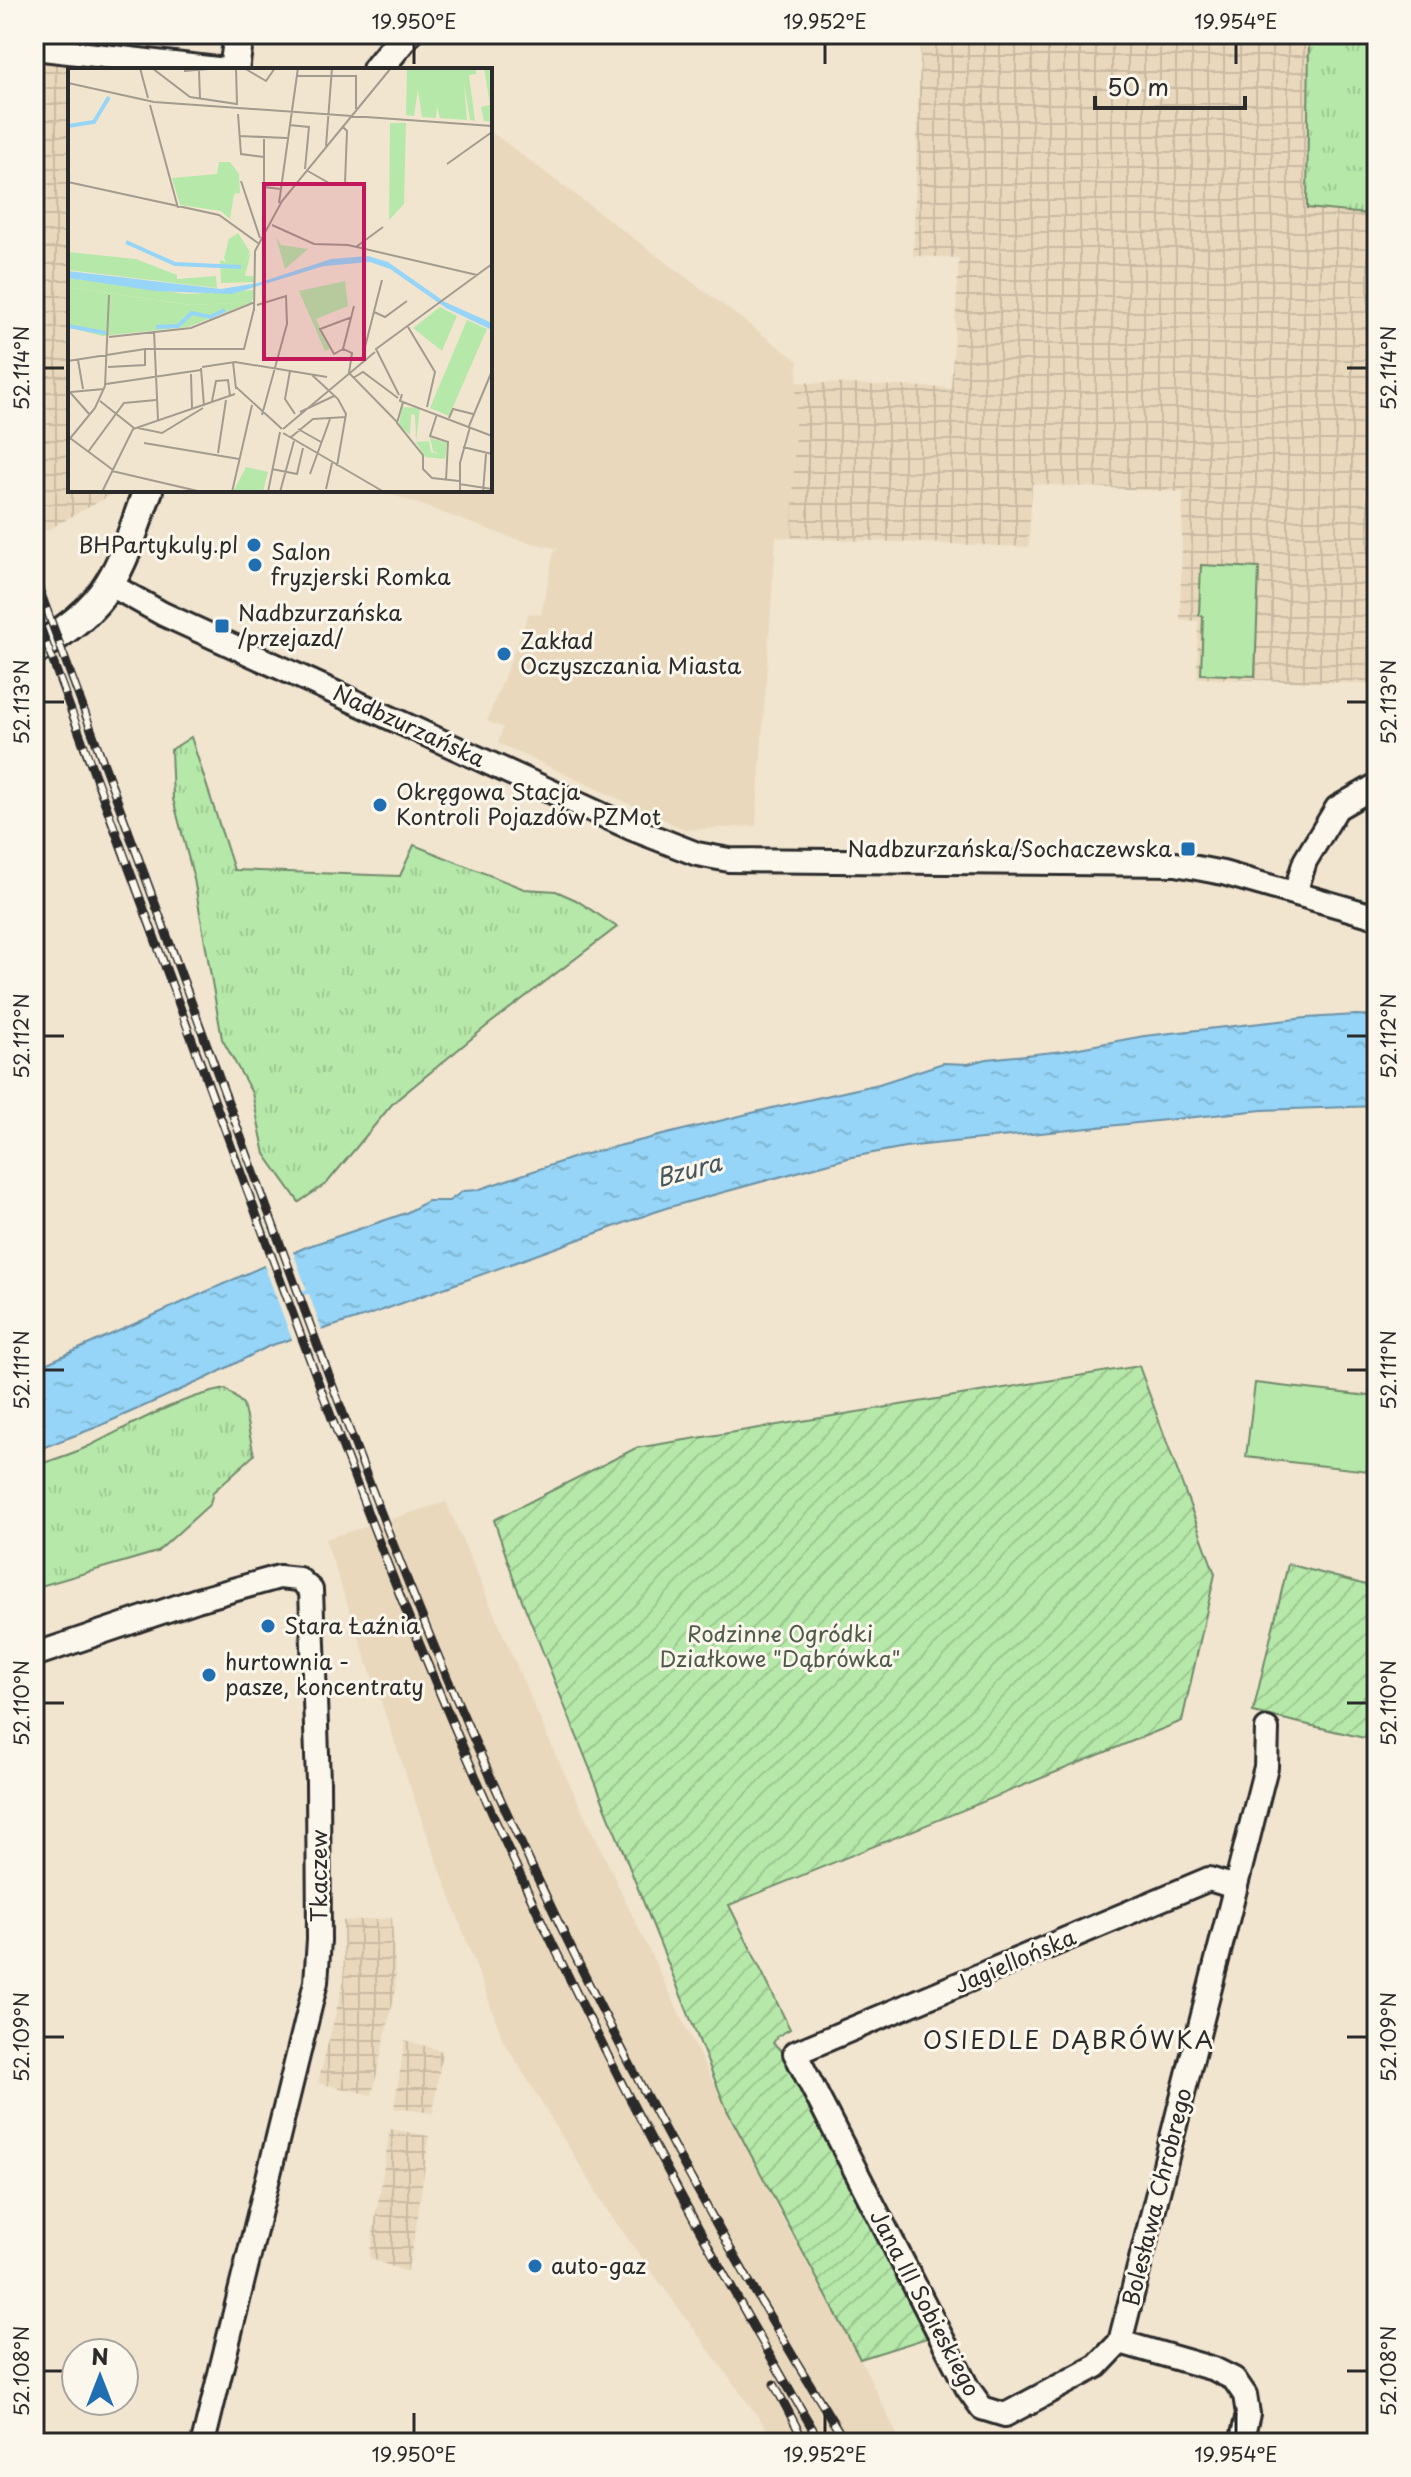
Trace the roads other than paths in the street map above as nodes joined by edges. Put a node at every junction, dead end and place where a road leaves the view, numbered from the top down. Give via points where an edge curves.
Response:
1 (239, 34) edge
2 (406, 34) edge
3 (34, 48) edge
4 (209, 68) edge
5 (234, 68) edge
6 (379, 68) edge
7 (147, 492) edge
8 (109, 584) junction
9 (34, 651) edge
10 (1377, 785) edge
11 (1295, 893) junction
12 (1377, 917) edge
13 (34, 1655) edge
14 (1267, 1729) dead end
15 (1235, 1887) junction
16 (795, 2053) joint
17 (1120, 2342) junction
18 (203, 2443) edge
19 (1241, 2443) edge

1 - 5 street
2 - 6 street
3 - 4 street
7 - 8 street
8 - 9 street via 87,612
8 - 11 street, Nadbzurzańska via 163,614 697,854 765,861 1166,863
10 - 11 street via 1337,808 1305,861
11 - 12 street, Nadbzurzańska
13 - 18 street, Tkaczew via 279,1577 299,1579 311,1590 318,1782 316,1982
14 - 15 street, Bolesława Chrobrego via 1266,1767
15 - 16 street, Jagiellońska via 1209,1879
15 - 17 street, Bolesława Chrobrego
16 - 17 street, Jana III Sobieskiego via 982,2408 1005,2415 1097,2366
17 - 19 street via 1234,2379 1245,2395 1248,2414

